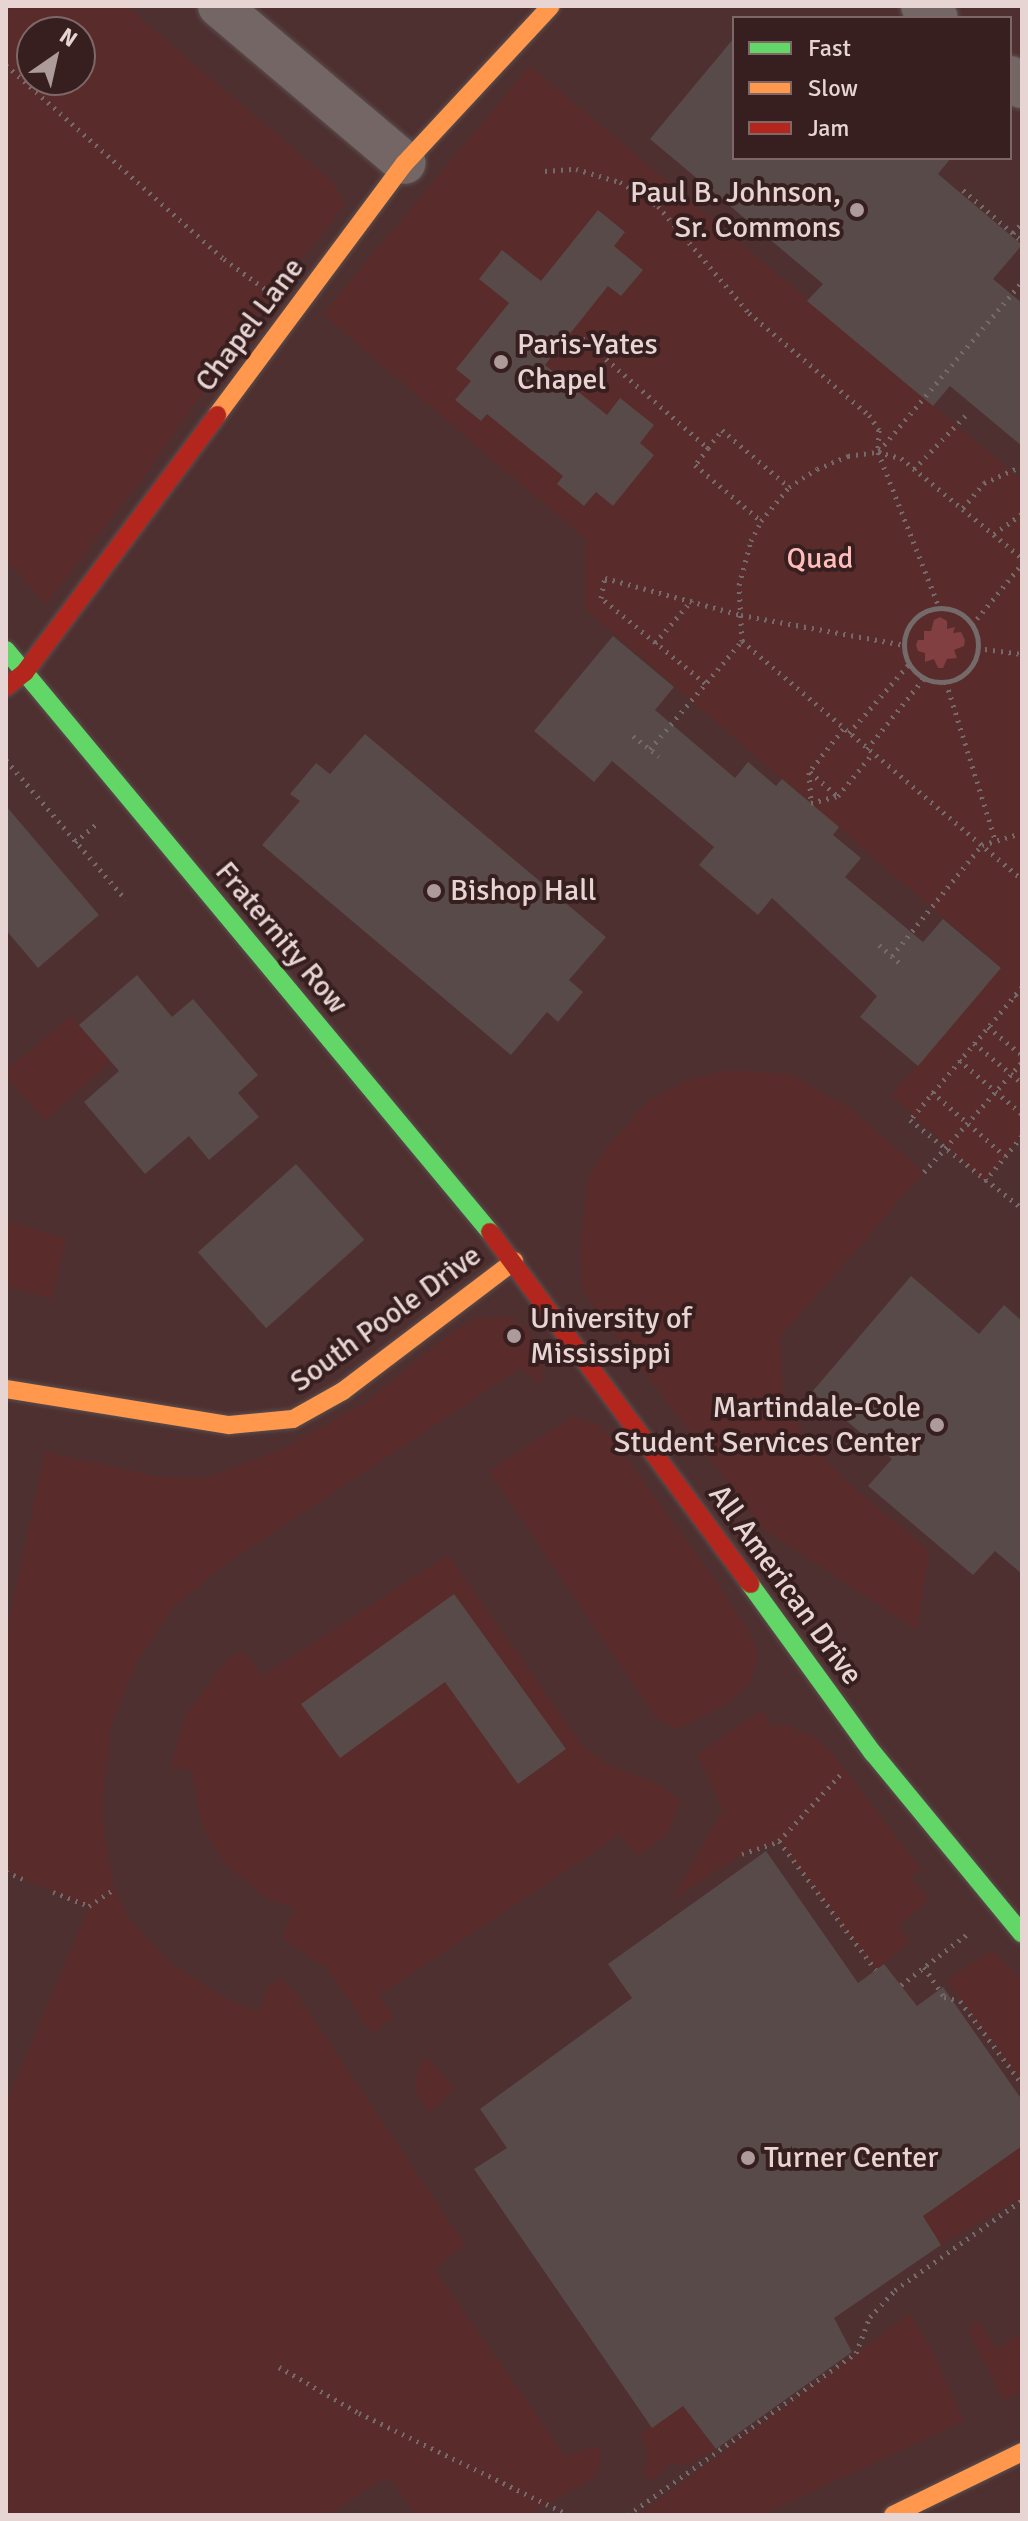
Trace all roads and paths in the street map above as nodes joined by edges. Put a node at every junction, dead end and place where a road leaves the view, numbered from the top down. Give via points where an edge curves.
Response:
1 (219, 6) edge
2 (551, 6) edge
3 (6, 65) edge
4 (405, 163) junction
5 (545, 171) dead end
6 (963, 190) dead end
7 (1022, 223) edge
8 (1013, 233) junction
9 (1022, 241) edge
10 (1022, 282) edge
11 (272, 295) dead end
12 (582, 338) dead end
13 (965, 416) dead end
14 (708, 448) junction
15 (878, 452) junction
16 (1022, 466) edge
17 (914, 469) junction
18 (789, 487) junction
19 (963, 508) junction
20 (1022, 514) edge
21 (761, 521) junction
22 (994, 534) junction
23 (1022, 558) edge
24 (1022, 564) edge
25 (692, 600) junction
26 (940, 609) junction
27 (741, 615) junction
28 (972, 625) junction
29 (742, 641) junction
30 (655, 643) junction
31 (904, 645) junction
32 (977, 648) junction
33 (6, 650) edge
34 (1022, 654) edge
35 (909, 664) junction
36 (25, 672) junction
37 (924, 678) junction
38 (946, 682) junction
39 (705, 683) junction
40 (6, 687) edge
41 (846, 731) junction
42 (633, 736) dead end
43 (650, 749) junction
44 (870, 751) junction
45 (659, 756) dead end
46 (6, 760) edge
47 (809, 772) junction
48 (838, 796) junction
49 (109, 813) dead end
50 (1022, 833) edge
51 (995, 839) junction
52 (75, 842) junction
53 (982, 845) junction
54 (1022, 879) edge
55 (126, 900) dead end
56 (879, 945) dead end
57 (892, 956) junction
58 (903, 966) dead end
59 (1022, 987) edge
60 (1015, 995) junction
61 (1022, 1000) edge
62 (988, 1027) junction
63 (974, 1043) junction
64 (1022, 1055) edge
65 (959, 1060) junction
66 (1022, 1062) edge
67 (1011, 1074) junction
68 (1022, 1083) edge
69 (932, 1092) junction
70 (996, 1092) junction
71 (1022, 1114) edge
72 (968, 1123) junction
73 (1022, 1136) edge
74 (945, 1148) junction
75 (1005, 1156) junction
76 (924, 1172) dead end
77 (984, 1182) junction
78 (1022, 1208) edge
79 (514, 1261) junction
80 (6, 1389) edge
81 (843, 1772) dead end
82 (779, 1841) junction
83 (742, 1854) dead end
84 (6, 1872) edge
85 (23, 1879) dead end
86 (114, 1889) dead end
87 (53, 1892) dead end
88 (974, 1929) dead end
89 (1022, 1934) edge
90 (924, 1967) junction
91 (876, 1970) dead end
92 (901, 1985) dead end
93 (1022, 2084) edge
94 (1022, 2200) edge
95 (279, 2367) dead end
96 (1022, 2452) edge
97 (563, 2512) dead end
98 (628, 2515) edge
99 (893, 2515) edge

1 - 4 street
2 - 4 street, Chapel Lane
3 - 11 path via 224,259
4 - 36 street, Chapel Lane
5 - 15 path via 576,169 620,182 658,206 749,313 869,415 879,430
6 - 8 path
7 - 8 path
8 - 9 path
10 - 15 path
12 - 14 path
13 - 17 path
14 - 18 path via 722,430
14 - 21 path via 695,465
15 - 17 path via 901,458
15 - 18 path via 848,456
15 - 26 path
16 - 19 path via 984,483
17 - 19 path
18 - 21 path
19 - 22 path
20 - 22 path
21 - 27 path via 743,563
22 - 23 path
24 - 28 path
25 - 27 path
25 - 30 path
25 - 30 path via 605,578 601,598
26 - 28 path via 952,610
26 - 31 path via 918,616
27 - 29 path
27 - 31 path
28 - 32 path
29 - 39 path
29 - 41 path
30 - 39 path
31 - 35 path
32 - 34 path
32 - 38 path via 968,670
33 - 36 street, Fraternity Row
35 - 37 path
35 - 41 path
36 - 40 street, Chapel Lane
36 - 79 street, Fraternity Row
37 - 38 path
37 - 44 path
38 - 51 path
39 - 43 path
41 - 44 path
41 - 47 path
42 - 43 path
43 - 45 path
44 - 48 path
44 - 53 path
46 - 52 path
47 - 48 path
47 - 48 path via 811,803
49 - 52 path
50 - 51 path
51 - 53 path
52 - 55 path
53 - 54 path
53 - 57 path
56 - 57 path
57 - 58 path
59 - 60 path
60 - 61 path
60 - 62 path
62 - 63 path
62 - 64 path
63 - 65 path
63 - 67 path
65 - 69 path
65 - 70 path
66 - 67 path
67 - 68 path
67 - 70 path
69 - 72 path
69 - 74 path via 910,1120
70 - 71 path
70 - 72 path
72 - 74 path
72 - 75 path
73 - 75 path
74 - 76 path
74 - 77 path
75 - 77 path
77 - 78 path
79 - 80 street, South Poole Drive via 343,1391 293,1419 229,1425
79 - 89 street, All American Drive via 873,1753
81 - 82 path
82 - 83 path
82 - 91 path
84 - 85 path
86 - 87 path via 89,1906
88 - 90 path
90 - 92 path
90 - 93 path via 944,1997 960,2001
94 - 98 path via 895,2290 870,2317 856,2353
95 - 97 path via 359,2413
96 - 99 street

